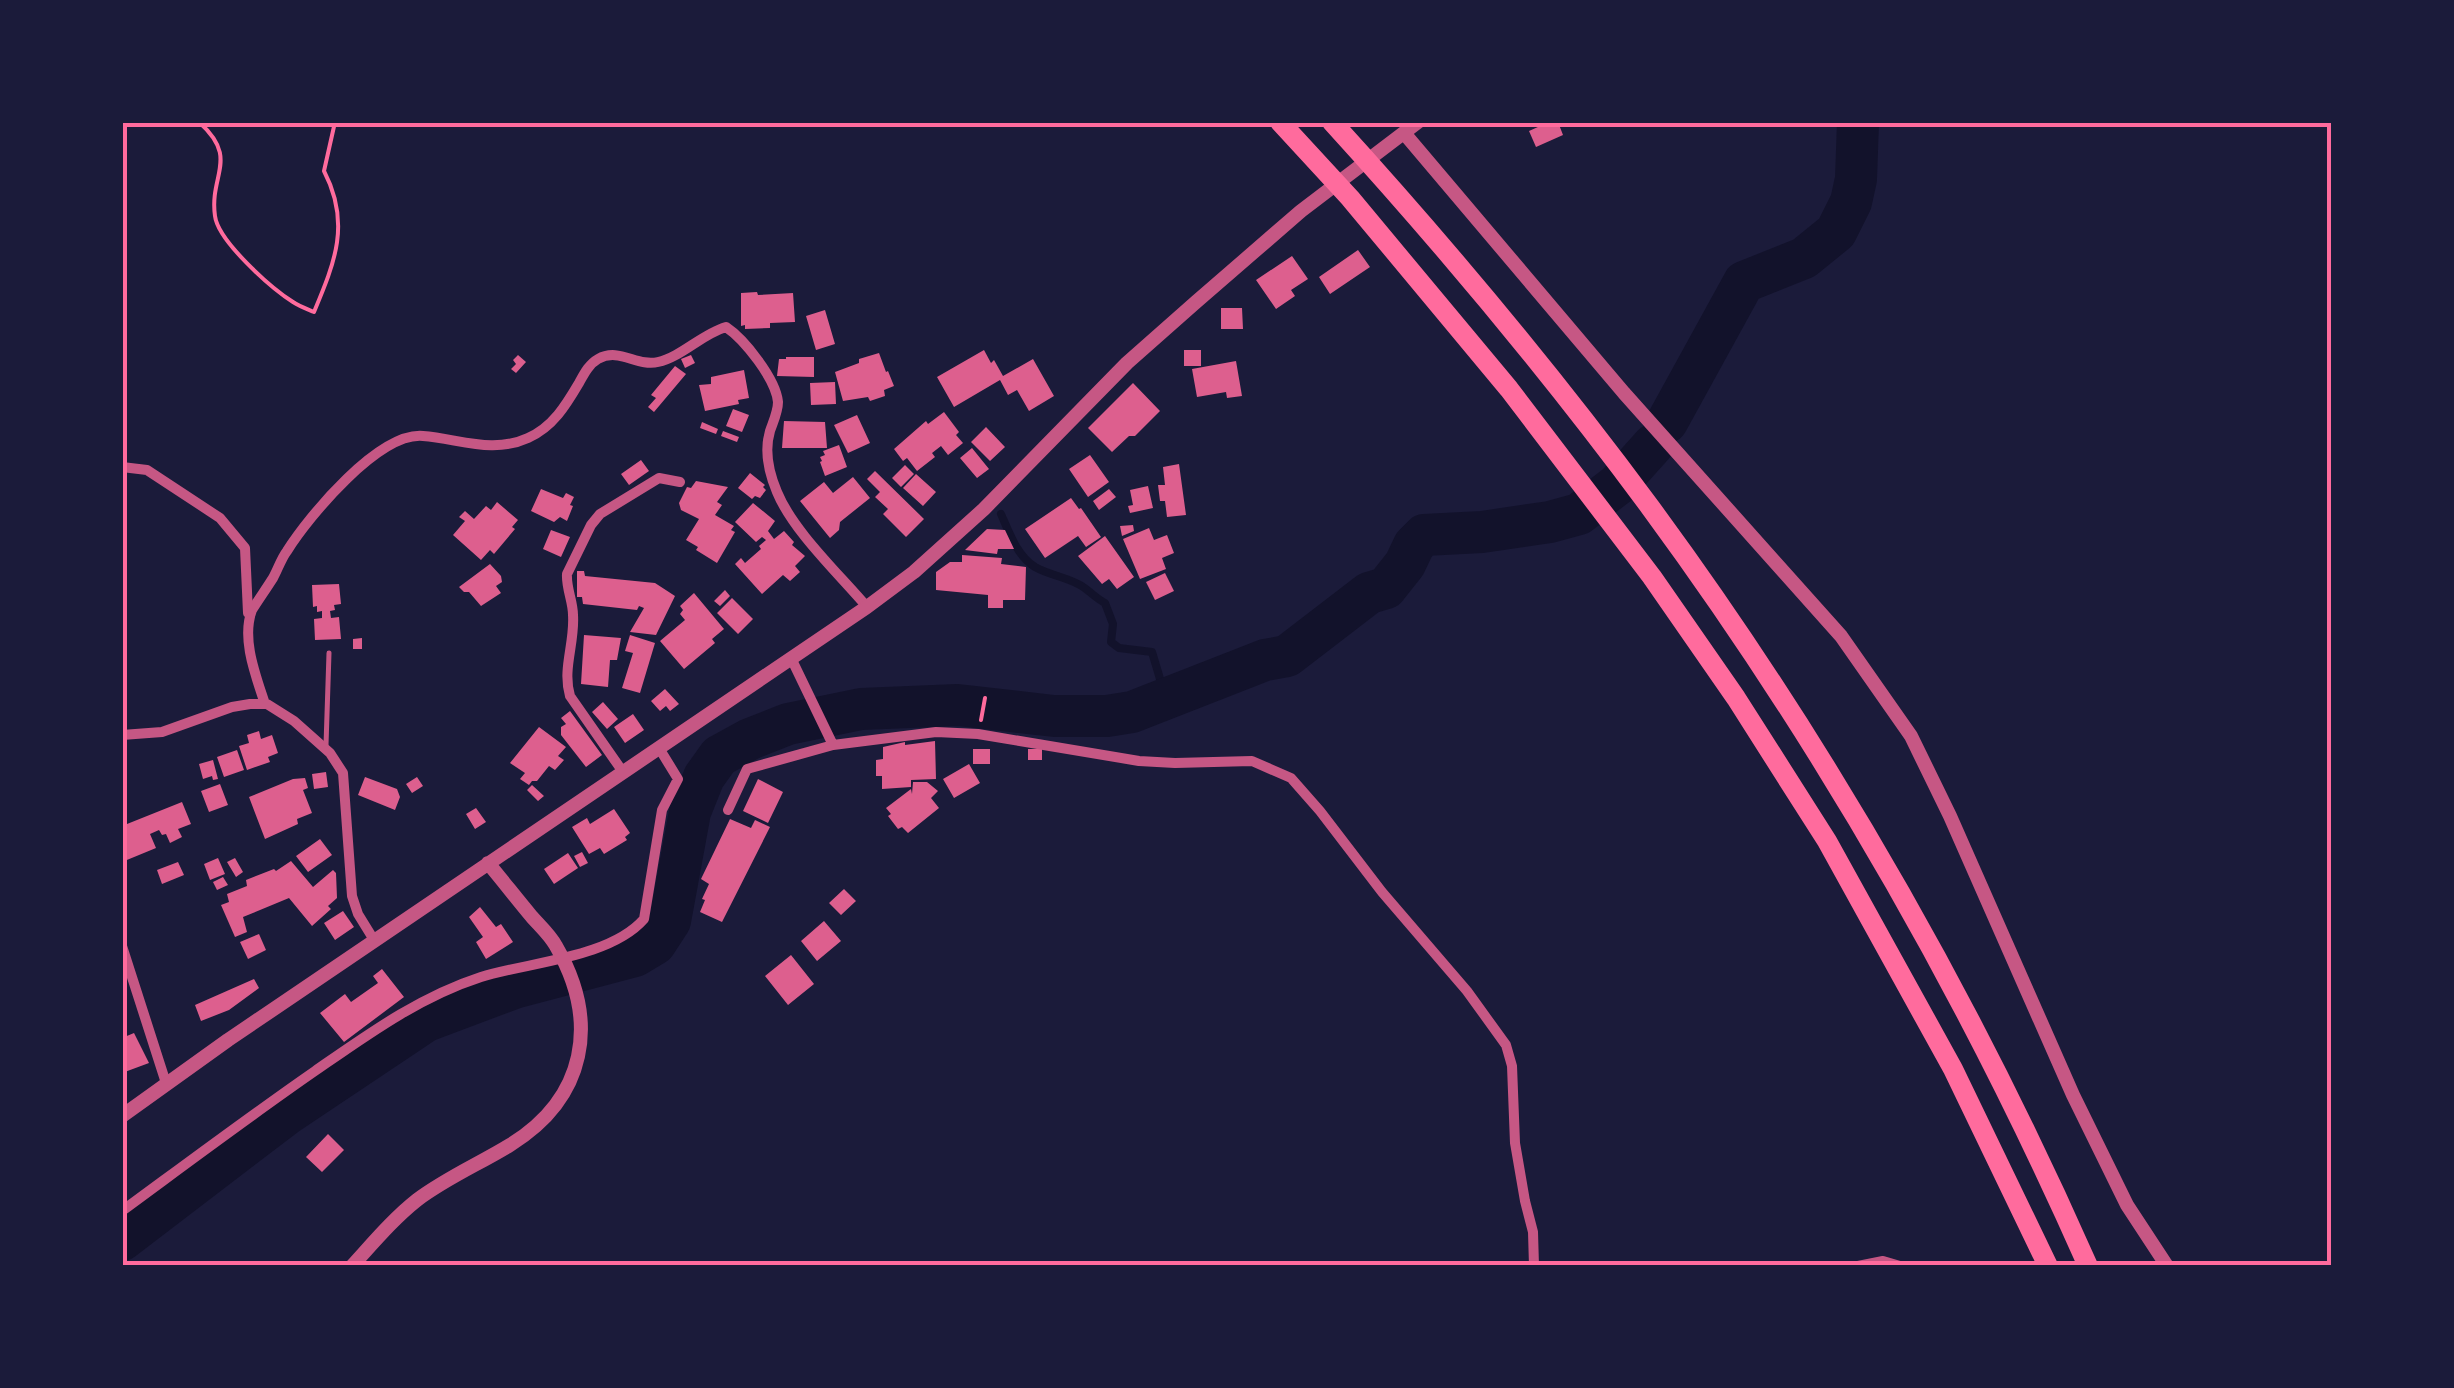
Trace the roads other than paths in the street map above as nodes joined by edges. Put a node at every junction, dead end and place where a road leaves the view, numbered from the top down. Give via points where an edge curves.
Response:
1 (1280, 122) edge
2 (1332, 122) edge
3 (1418, 122) edge
4 (1404, 133) junction
5 (122, 467) edge
6 (680, 482) dead end
7 (867, 607) junction
8 (248, 619) junction
9 (329, 653) dead end
10 (792, 658) junction
11 (264, 704) junction
12 (122, 735) edge
13 (832, 744) junction
14 (659, 748) junction
15 (326, 749) junction
16 (623, 772) junction
17 (728, 810) dead end
18 (488, 862) junction
19 (374, 940) junction
20 (122, 946) edge
21 (166, 1083) junction
22 (122, 1116) edge
23 (122, 1211) edge
24 (352, 1266) edge
25 (1534, 1266) edge
26 (1858, 1266) edge
27 (1900, 1266) edge
28 (2048, 1266) edge
29 (2088, 1266) edge
30 (2167, 1266) edge

1 - 28 highway via 1509,389 1736,698 1826,841 1952,1069
2 - 29 highway via 1514,331 1762,666 1858,820 1980,1040
3 - 4 street
4 - 7 street via 1196,302 984,509
4 - 30 street via 1841,636 1910,736 2073,1095 2127,1204
5 - 8 street via 147,470 220,518 245,548
6 - 16 street via 660,478 600,514 567,574 574,624 566,683
7 - 8 street via 782,504 767,453 778,403 774,388 726,328 656,362 613,354 598,359 550,424 509,445 423,436 392,442 317,510
7 - 10 street
8 - 11 street
9 - 15 lane
10 - 13 street
10 - 14 street
11 - 12 street via 232,707 162,732
11 - 15 street
13 - 17 street via 747,769
13 - 25 street via 978,734 1138,761 1252,762 1291,778 1506,1045
14 - 16 street
14 - 23 street via 678,778 662,810 644,920 632,933 479,978 417,1004
15 - 19 street via 343,773 352,896
16 - 18 street
18 - 19 street
18 - 24 street via 554,942 572,976 581,1007 580,1051 571,1078 536,1126 416,1201
19 - 21 street
20 - 21 street
21 - 22 street
26 - 27 street

